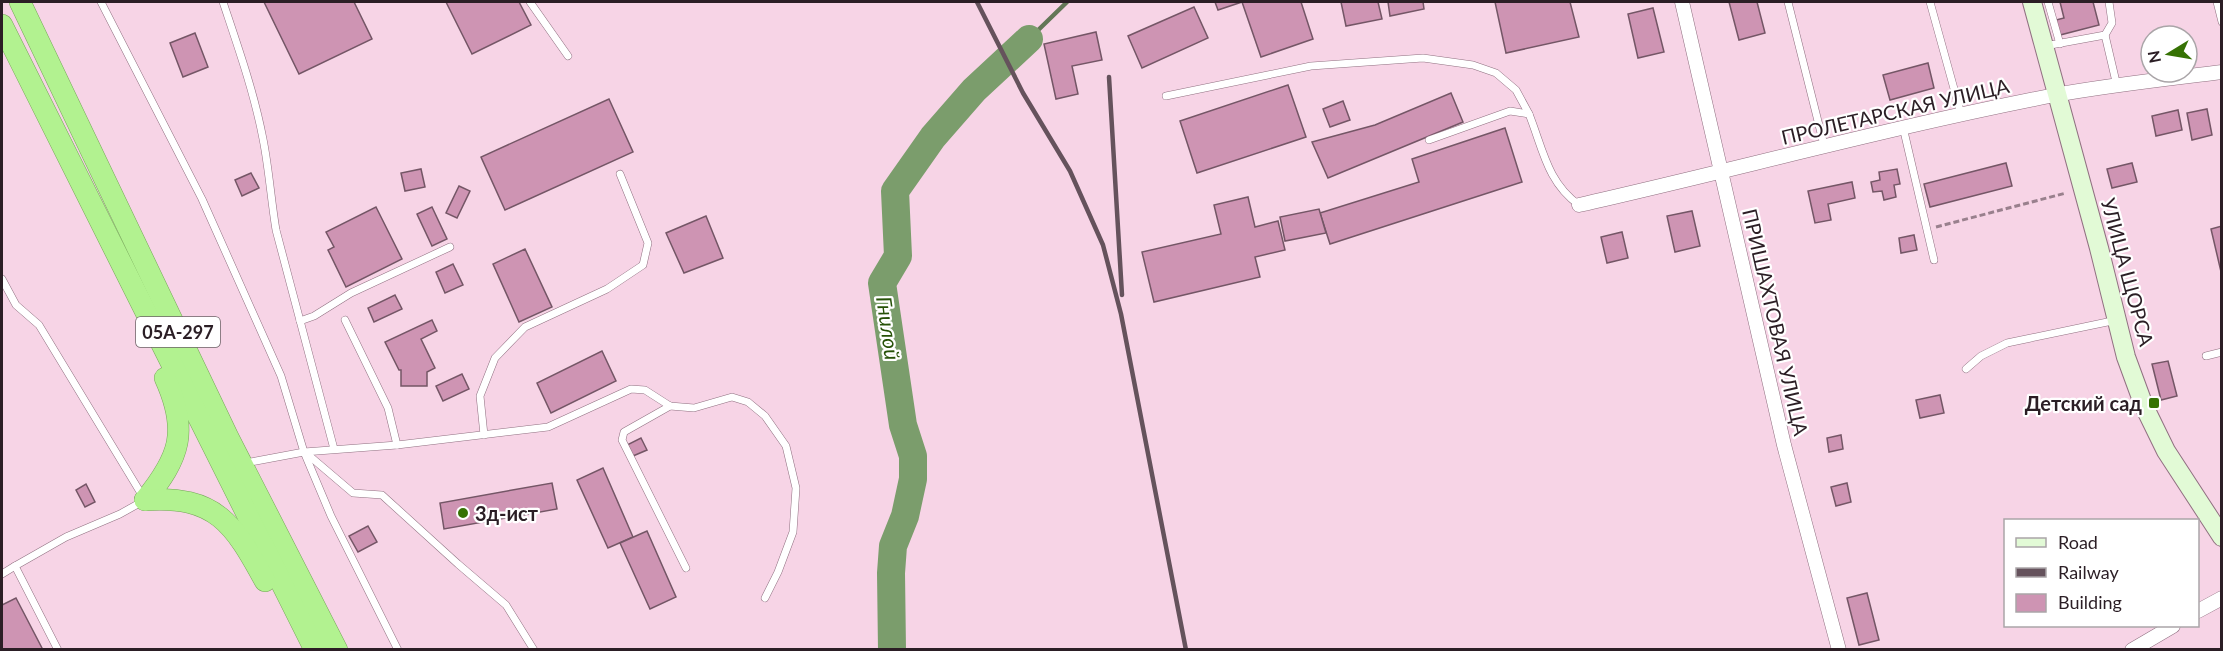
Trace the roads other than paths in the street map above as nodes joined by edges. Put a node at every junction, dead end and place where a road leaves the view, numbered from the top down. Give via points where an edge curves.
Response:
1 (101, 2) edge
2 (223, 2) edge
3 (530, 2) edge
4 (1682, 2) edge
5 (1788, 2) edge
6 (1930, 2) edge
7 (2032, 2) edge
8 (2048, 2) edge
9 (2109, 2) edge
10 (2217, 2) edge
11 (22, 6) edge
12 (2222, 22) edge
13 (2, 25) edge
14 (2105, 35) junction
15 (2052, 45) junction
16 (568, 56) dead end
17 (2222, 72) edge
18 (2117, 86) junction
19 (2057, 95) junction
20 (1166, 96) dead end
21 (1528, 114) junction
22 (1961, 114) junction
23 (1903, 127) junction
24 (1429, 140) dead end
25 (1824, 145) junction
26 (1721, 173) junction
27 (620, 174) dead end
28 (1580, 205) joint
29 (109, 240) junction
30 (450, 246) dead end
31 (1934, 260) dead end
32 (2, 279) edge
33 (345, 320) dead end
34 (2117, 320) junction
35 (300, 321) junction
36 (2222, 352) edge
37 (2206, 356) dead end
38 (1966, 369) dead end
39 (670, 406) junction
40 (484, 435) junction
41 (398, 445) junction
42 (334, 449) junction
43 (304, 452) junction
44 (242, 464) junction
45 (145, 500) junction
46 (2222, 537) edge
47 (15, 566) junction
48 (686, 568) dead end
49 (2, 574) edge
50 (765, 598) dead end
51 (2222, 598) edge
52 (2199, 610) edge
53 (2171, 627) edge
54 (58, 650) edge
55 (301, 650) edge
56 (315, 650) edge
57 (337, 650) edge
58 (398, 650) edge
59 (534, 650) edge
60 (1839, 650) edge
61 (2132, 650) edge

1 - 43 lane via 202,199 281,376
2 - 35 lane via 264,140 276,230
3 - 16 lane
4 - 26 street, ПРИШАХТОВАЯ УЛИЦА
5 - 25 lane
6 - 22 lane
7 - 15 main road, УЛИЦА ЩОРСА
8 - 15 lane
9 - 14 lane via 2112,22
10 - 12 lane
11 - 44 highway, 05А-297
13 - 29 highway, 05А-297
14 - 15 lane
14 - 18 lane
15 - 19 main road, УЛИЦА ЩОРСА
17 - 18 street, ПРОЛЕТАРСКАЯ УЛИЦА
18 - 19 street, ПРОЛЕТАРСКАЯ УЛИЦА
19 - 22 street, ПРОЛЕТАРСКАЯ УЛИЦА
19 - 34 main road, УЛИЦА ЩОРСА
20 - 21 lane via 1311,66 1423,58 1473,65 1496,73 1516,90
21 - 24 lane via 1510,111
21 - 28 lane via 1551,176
22 - 23 street, ПРОЛЕТАРСКАЯ УЛИЦА
23 - 25 street, ПРОЛЕТАРСКАЯ УЛИЦА
23 - 31 lane
25 - 26 street, ПРОЛЕТАРСКАЯ УЛИЦА
26 - 28 street, ПРОЛЕТАРСКАЯ УЛИЦА
26 - 60 street, ПРИШАХТОВАЯ УЛИЦА via 1784,445
27 - 40 lane via 648,243 643,265 607,289 525,327 495,358 480,396
29 - 45 highway via 117,279 172,395 179,422 176,451 169,468
29 - 56 highway, 05А-297
30 - 35 lane
32 - 45 lane via 16,304 39,324
33 - 41 lane via 388,408
34 - 38 lane via 2007,343
34 - 46 main road, УЛИЦА ЩОРСА via 2144,406 2166,452
35 - 42 lane
36 - 37 lane
39 - 40 lane via 645,390 631,389 548,427
39 - 48 lane via 624,432 622,440
39 - 50 lane via 694,408 732,397 748,402 765,416 786,446 796,488 792,531
40 - 41 lane
41 - 42 lane
42 - 43 lane
43 - 44 lane
43 - 58 lane via 331,516
43 - 59 lane via 353,493 382,495 506,605
44 - 57 highway, 05А-297
45 - 47 lane
45 - 55 highway via 184,501 207,508 225,520 244,542
47 - 49 lane
47 - 54 lane
51 - 52 street
53 - 61 street

